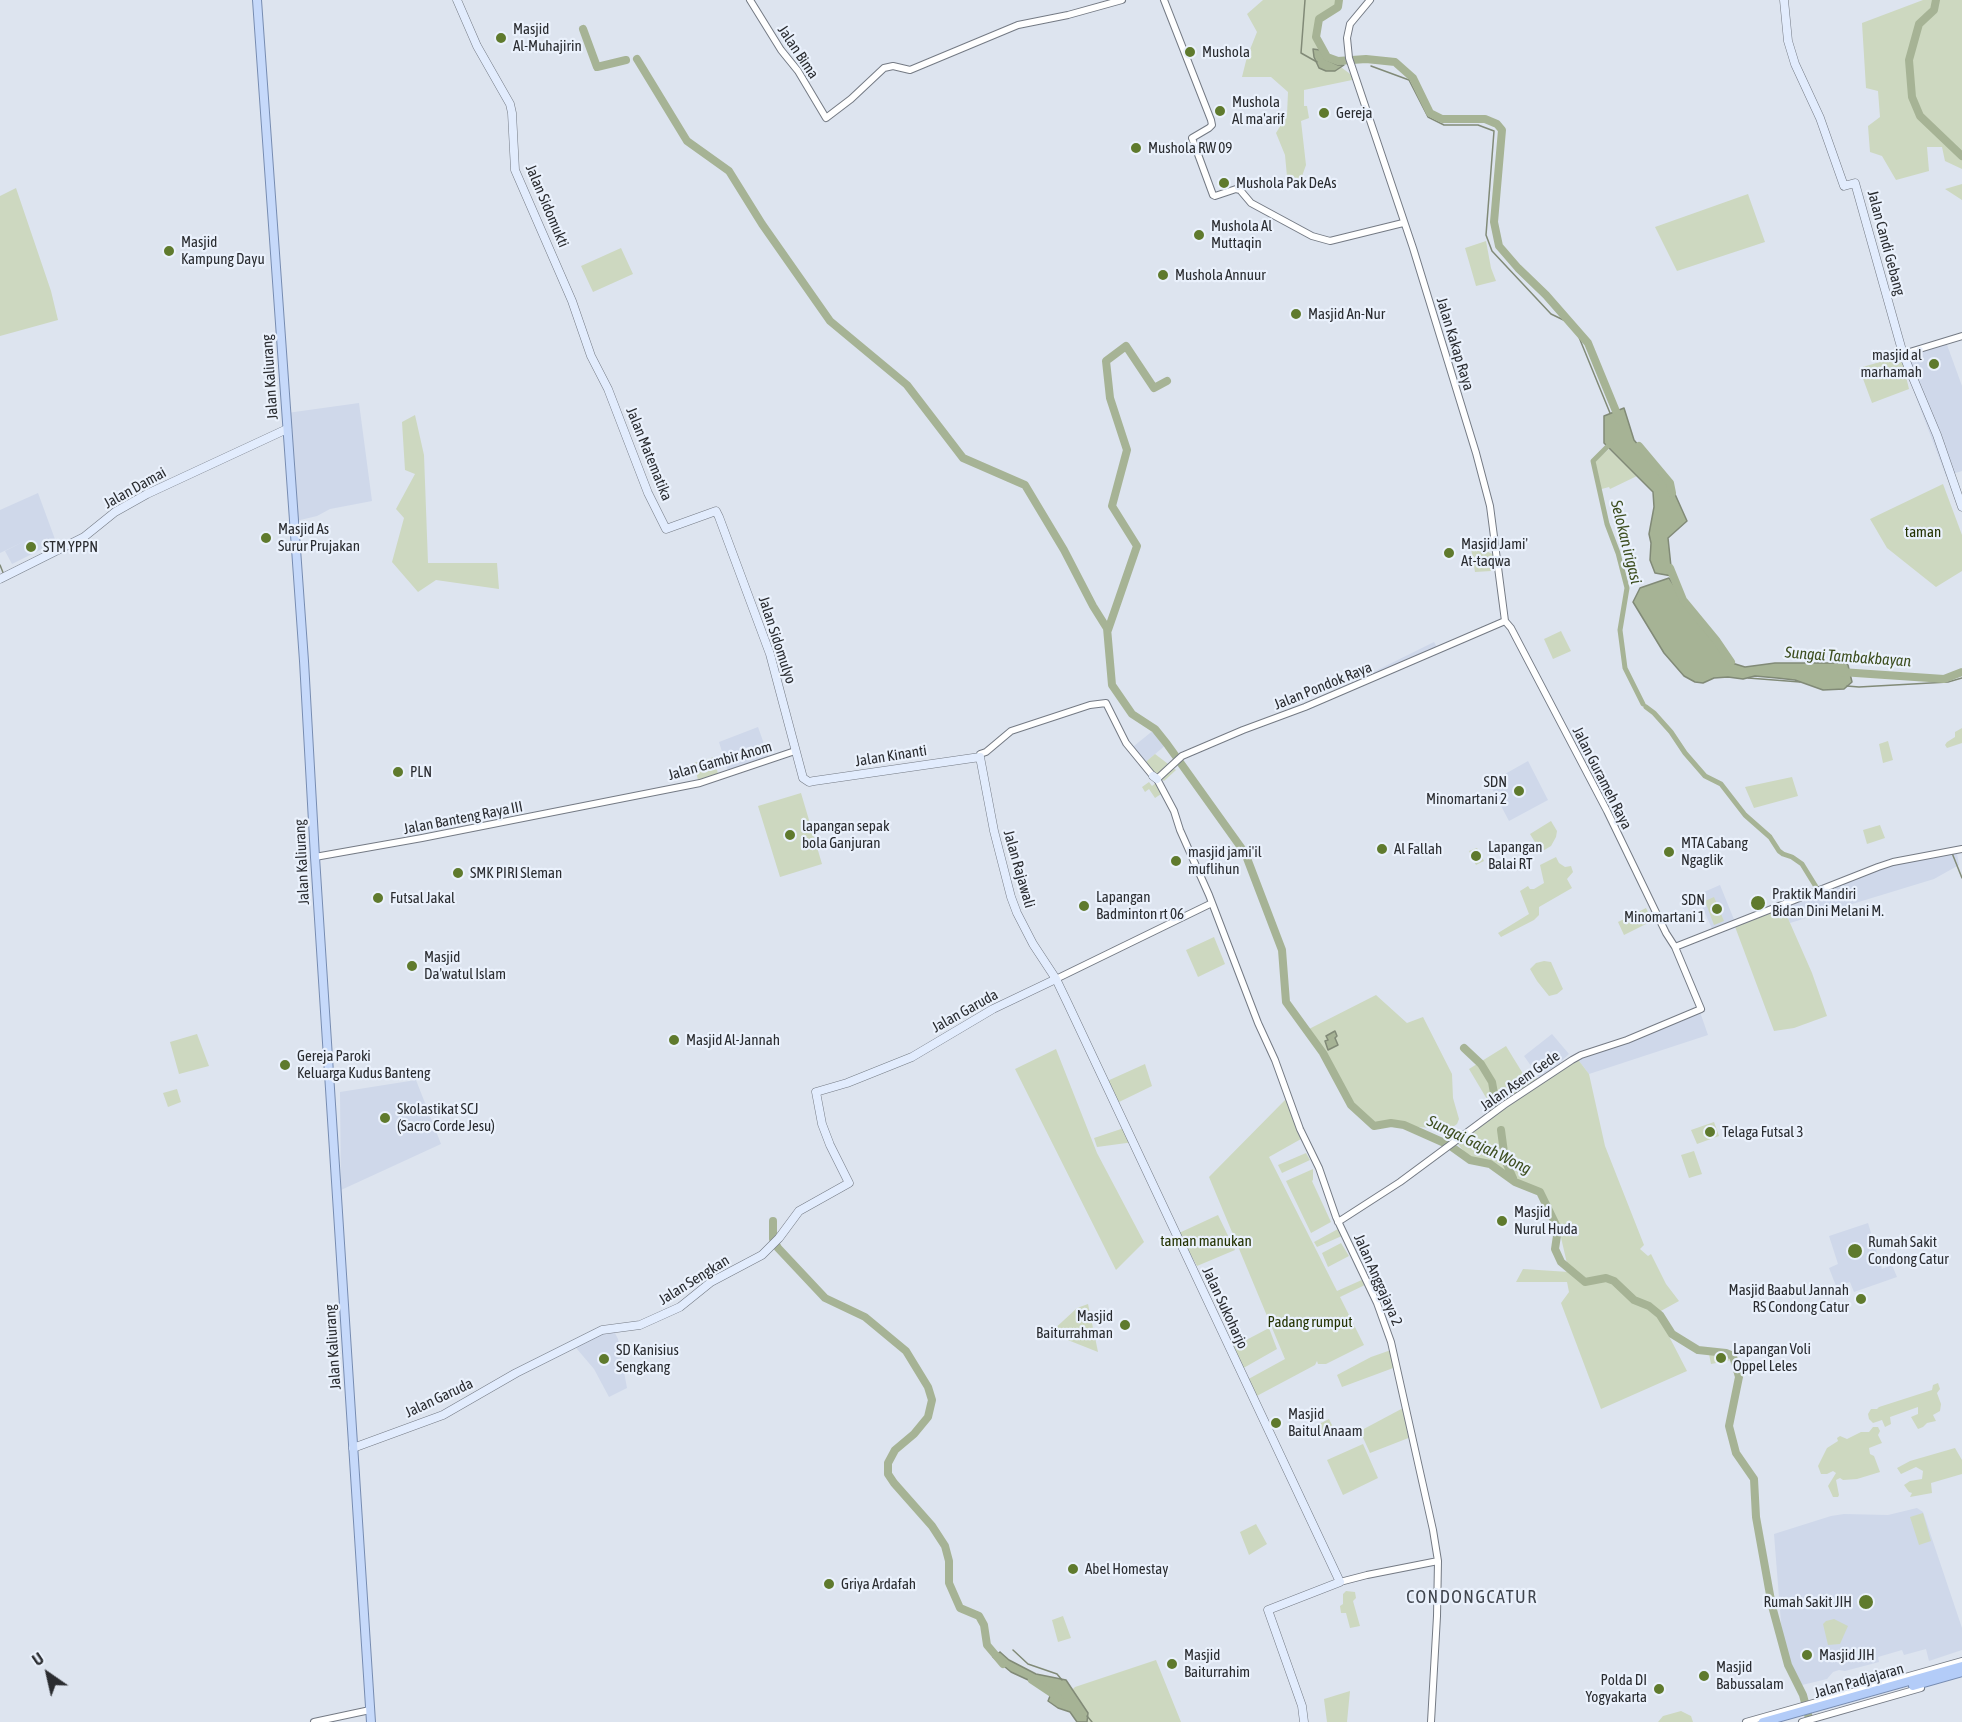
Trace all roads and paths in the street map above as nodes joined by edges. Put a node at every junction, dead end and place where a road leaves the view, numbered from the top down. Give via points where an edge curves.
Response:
1 (257, 0) edge
2 (457, 0) edge
3 (750, 0) edge
4 (1122, 0) edge
5 (1164, 0) edge
6 (1370, 0) edge
7 (1784, 0) edge
8 (1403, 223) junction
9 (1962, 336) edge
10 (1903, 354) junction
11 (608, 389) joint
12 (287, 429) junction
13 (1962, 507) edge
14 (716, 511) joint
15 (0, 579) edge
16 (1505, 621) junction
17 (795, 752) junction
18 (980, 757) junction
19 (1155, 778) junction
20 (805, 780) joint
21 (616, 800) joint
22 (1962, 849) edge
23 (315, 857) junction
24 (1212, 903) junction
25 (1675, 946) junction
26 (1056, 979) junction
27 (1701, 1009) joint
28 (1338, 1222) junction
29 (768, 1251) joint
30 (534, 1364) joint
31 (353, 1448) junction
32 (1438, 1561) junction
33 (1340, 1582) junction
34 (1962, 1661) edge
35 (1962, 1666) edge
36 (1962, 1674) edge
37 (1894, 1688) junction
38 (370, 1710) junction
39 (1796, 1715) edge
40 (314, 1722) edge
41 (371, 1722) edge
42 (1304, 1722) edge
43 (1431, 1722) edge
44 (1746, 1722) edge
45 (1763, 1722) edge
46 (1783, 1722) edge

1 - 12 main road, Jalan Kaliurang
2 - 11 main road, Jalan Sidomukti via 477,46 510,104 515,170
3 - 4 street, Jalan Bima via 826,118 884,69 893,66 910,70 1018,25
5 - 8 street via 1212,120 1209,128 1191,138 1215,196 1240,190 1251,203 1318,239 1330,241
6 - 8 street, Jalan Kakap Raya via 1350,24 1349,58
7 - 10 main road, Jalan Candi Gebang via 1788,41 1795,64 1820,118 1844,186 1855,183
8 - 16 street, Jalan Kakap Raya via 1490,506
9 - 10 street
10 - 13 main road, Jalan Candi Gebang
11 - 14 main road, Jalan Matematika via 666,529
12 - 15 main road, Jalan Damai via 147,494 84,537
12 - 23 main road, Jalan Kaliurang
14 - 17 main road, Jalan Sidomulyo via 770,654
16 - 19 street, Jalan Pondok Raya via 1182,756
16 - 25 street, Jalan Gurameh Raya
17 - 20 main road, Jalan Sidomulyo
17 - 21 street, Jalan Gambir Anom via 699,783
18 - 19 street, Jalan Anggajaya 2 via 1011,731 1106,703 1126,743
18 - 20 main road, Jalan Kinanti
18 - 26 main road, Jalan Rajawali via 1011,897 1033,944
19 - 24 street, Jalan Anggajaya 2 via 1174,811
21 - 23 street, Jalan Banteng Raya III
22 - 25 street via 1878,867
23 - 31 main road, Jalan Kaliurang
24 - 26 street, Jalan Garuda
24 - 28 street, Jalan Anggajaya 2
25 - 27 street, Jalan Gurameh Raya
26 - 29 main road, Jalan Garuda via 993,1009 912,1057 816,1092 822,1124 849,1184 799,1211
26 - 33 main road, Jalan Sukoharjo
27 - 28 street, Jalan Asem Gede via 1581,1055
28 - 32 street, Jalan Anggajaya 2 via 1381,1311 1391,1342
29 - 30 main road, Jalan Sengkan via 711,1282 680,1307 640,1325 602,1330
30 - 31 main road, Jalan Garuda via 443,1415
31 - 38 main road, Jalan Kaliurang
32 - 33 street
32 - 43 street, Jalan Anggajaya 2
33 - 42 main road via 1268,1610
34 - 37 street
35 - 37 highway, Jalan Padjajaran
36 - 37 highway, Jalan Padjajaran
37 - 39 highway, Jalan Padjajaran
38 - 40 street
38 - 41 main road, Jalan Kaliurang
39 - 44 street
39 - 45 highway, Jalan Padjajaran
39 - 46 highway, Jalan Padjajaran

